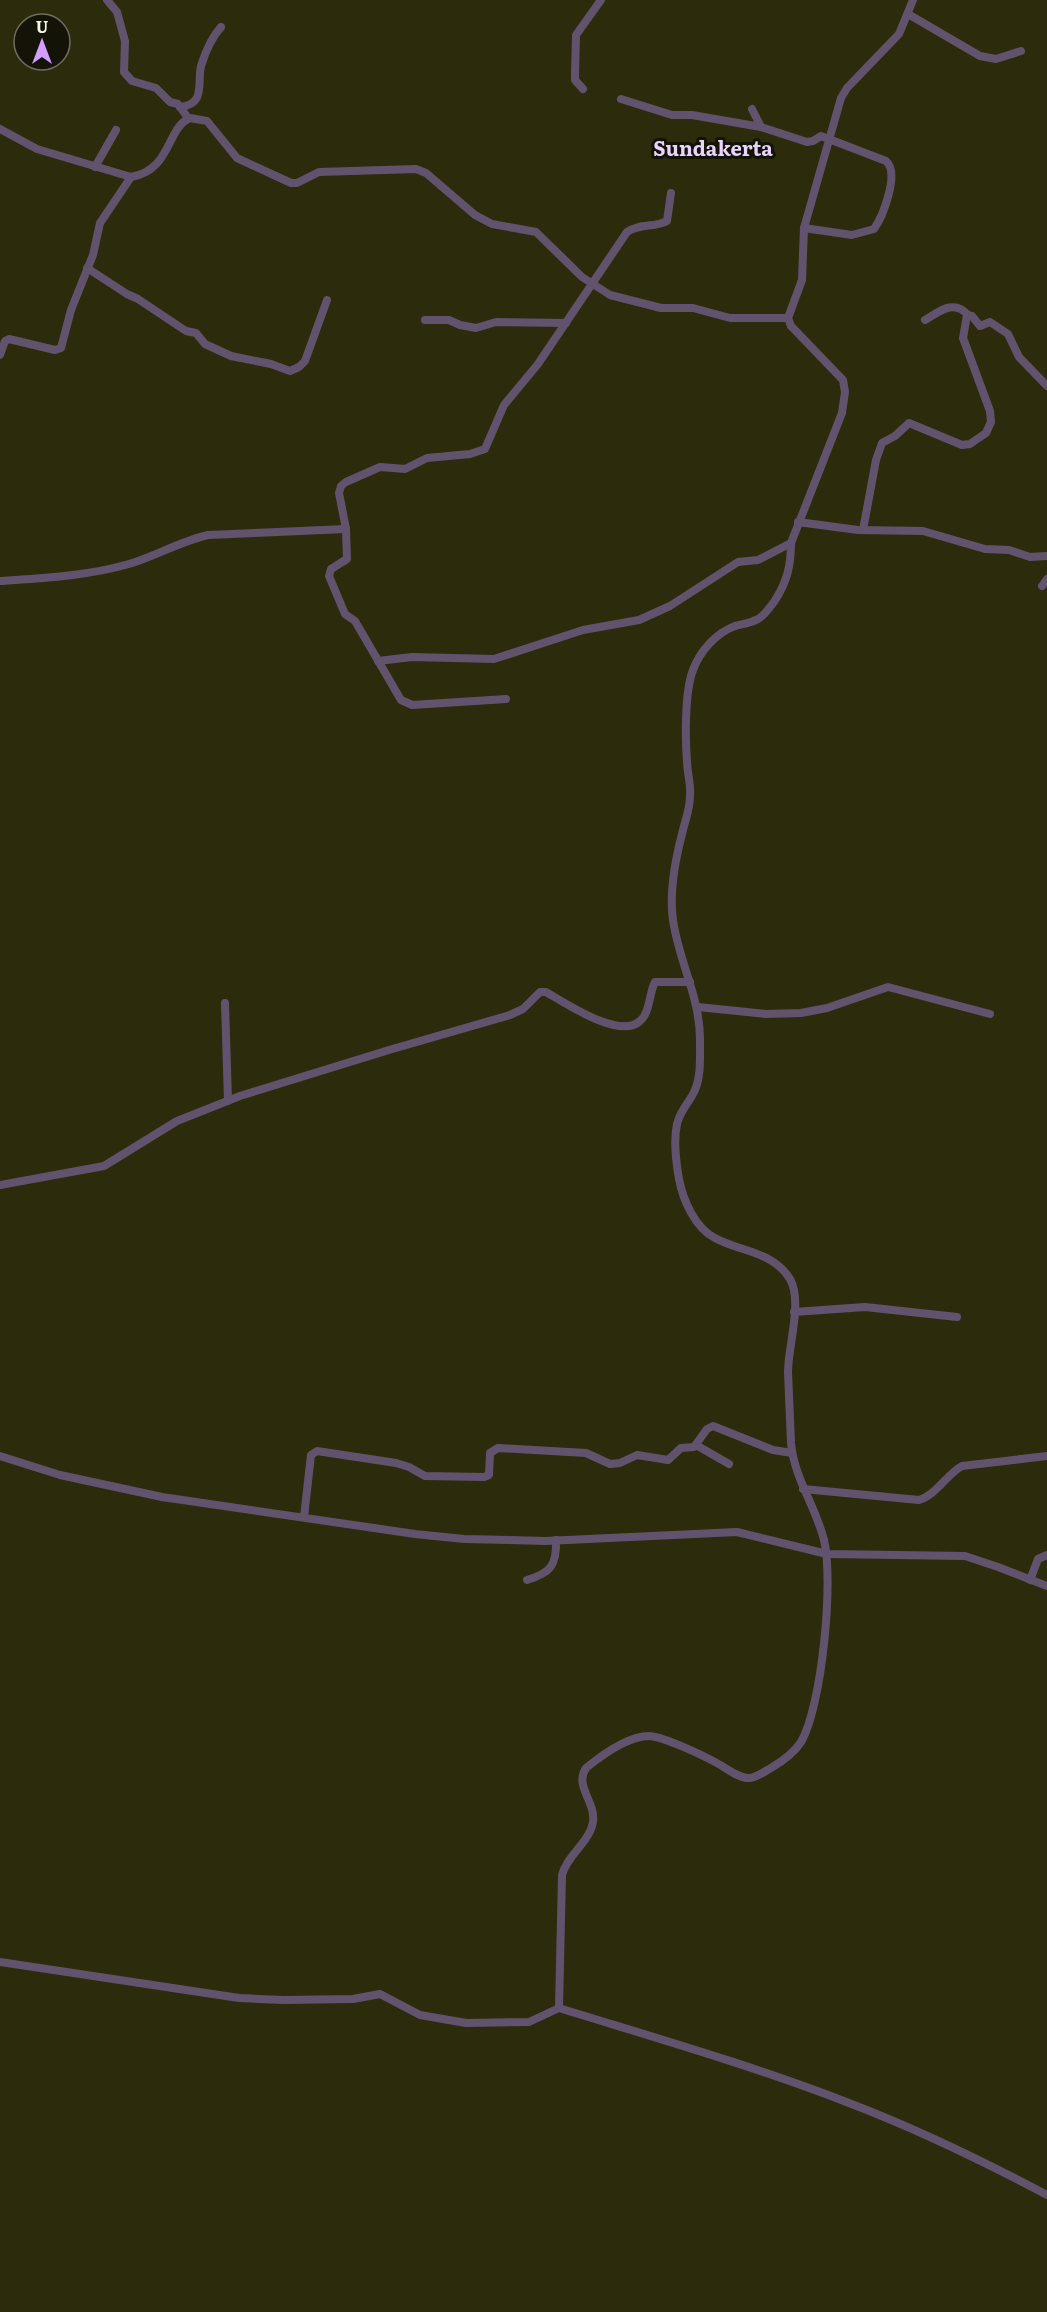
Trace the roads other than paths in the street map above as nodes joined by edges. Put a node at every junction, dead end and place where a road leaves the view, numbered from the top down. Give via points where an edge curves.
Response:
1 (107, 0) edge
2 (601, 0) edge
3 (913, 0) edge
4 (908, 14) junction
5 (221, 27) dead end
6 (1021, 51) dead end
7 (583, 88) dead end
8 (621, 99) dead end
9 (180, 107) junction
10 (752, 109) dead end
11 (188, 118) junction
12 (761, 127) junction
13 (0, 129) edge
14 (116, 129) dead end
15 (829, 140) junction
16 (95, 167) junction
17 (131, 177) junction
18 (671, 193) dead end
19 (804, 228) junction
20 (87, 268) junction
21 (592, 285) junction
22 (327, 300) dead end
23 (968, 315) junction
24 (788, 318) junction
25 (425, 320) dead end
26 (925, 320) dead end
27 (566, 323) junction
28 (0, 355) edge
29 (1047, 386) edge
30 (798, 522) junction
31 (346, 529) junction
32 (863, 530) junction
33 (791, 543) junction
34 (1047, 556) edge
35 (0, 581) edge
36 (378, 661) junction
37 (506, 699) dead end
38 (690, 982) junction
39 (225, 1003) dead end
40 (698, 1007) junction
41 (990, 1014) dead end
42 (228, 1101) junction
43 (0, 1185) edge
44 (794, 1312) junction
45 (957, 1317) dead end
46 (696, 1445) junction
47 (792, 1453) junction
48 (0, 1456) edge
49 (1047, 1456) edge
50 (729, 1464) dead end
51 (803, 1489) junction
52 (304, 1516) junction
53 (556, 1540) junction
54 (827, 1554) junction
55 (1047, 1555) edge
56 (527, 1580) dead end
57 (1030, 1580) junction
58 (1047, 1586) edge
59 (0, 1962) edge
60 (559, 2008) junction
61 (1047, 2195) edge

1 - 9 street via 117,12 125,40 124,72 132,81 156,88
2 - 7 street via 576,35 575,74
3 - 4 street
4 - 6 street via 980,56 996,59
4 - 15 street via 897,37 843,92
5 - 9 street via 201,66 196,100 190,106
8 - 12 street via 672,115
9 - 11 street
10 - 12 street
11 - 17 street via 158,164
11 - 21 street via 207,122 237,158 291,183 319,172 420,171 492,224 536,232
12 - 15 street via 807,142 820,136
13 - 16 street via 37,149
14 - 16 street
15 - 19 street
15 - 19 street via 891,165 884,212 874,229 862,233
16 - 17 street
17 - 20 street via 102,218
18 - 21 street via 667,221 627,232
19 - 24 street via 802,280
20 - 22 street via 186,331 196,333 205,344 231,356 290,371 305,361
20 - 28 street via 60,349 9,339
21 - 24 street via 610,295 660,308 693,308 730,318
21 - 27 street
23 - 26 street via 951,306
23 - 29 street via 980,326 990,322 1006,332 1019,357
23 - 32 street via 963,339 990,411 990,428 970,444 962,445 909,423 882,443
24 - 30 street via 791,326 840,376 845,392 840,424
25 - 27 street via 449,320 476,328 496,322
27 - 31 street via 504,405 485,449 427,458 405,469 380,467 346,482 339,493
30 - 32 street
30 - 33 street
31 - 35 street via 208,535 111,568
31 - 36 street via 347,560 331,569 329,577 345,614 355,621
32 - 34 street via 923,531 986,549
33 - 36 street via 758,560 738,562 639,621 582,630 494,659 412,657
33 - 38 street via 786,581 765,614 717,637 703,651 690,679 690,801 677,853 672,912
36 - 37 street via 399,698 408,705
38 - 40 street
38 - 42 street via 655,982 643,1018 629,1025 603,1022 540,992 523,1009 510,1015
39 - 42 street
40 - 41 street via 766,1014 801,1012 827,1008 888,987
40 - 44 street via 698,1081 680,1113 675,1138 681,1187 692,1213 710,1235 768,1258 786,1273 794,1290
42 - 43 street via 177,1121 104,1166
44 - 45 street via 865,1307
44 - 47 street via 788,1370
46 - 47 street via 713,1426 773,1450
46 - 50 street
46 - 52 street via 681,1448 668,1460 637,1455 611,1464 586,1453 498,1448 490,1453 489,1475 484,1477 427,1476 396,1462 315,1452 311,1455
47 - 51 street
48 - 52 street via 134,1492
49 - 51 street via 962,1466 919,1500
51 - 54 street
52 - 53 street via 456,1538
53 - 54 street via 737,1532
53 - 56 street via 551,1567 545,1574
54 - 57 street via 960,1556
54 - 60 street via 817,1691 806,1730 788,1756 746,1778 650,1736 628,1742 585,1770 582,1782 593,1819 589,1833 562,1875
55 - 57 street via 1038,1559
57 - 58 street
59 - 60 street via 239,1998 353,1999 380,1994 420,2015 466,2023 529,2022
60 - 61 street via 849,2103

